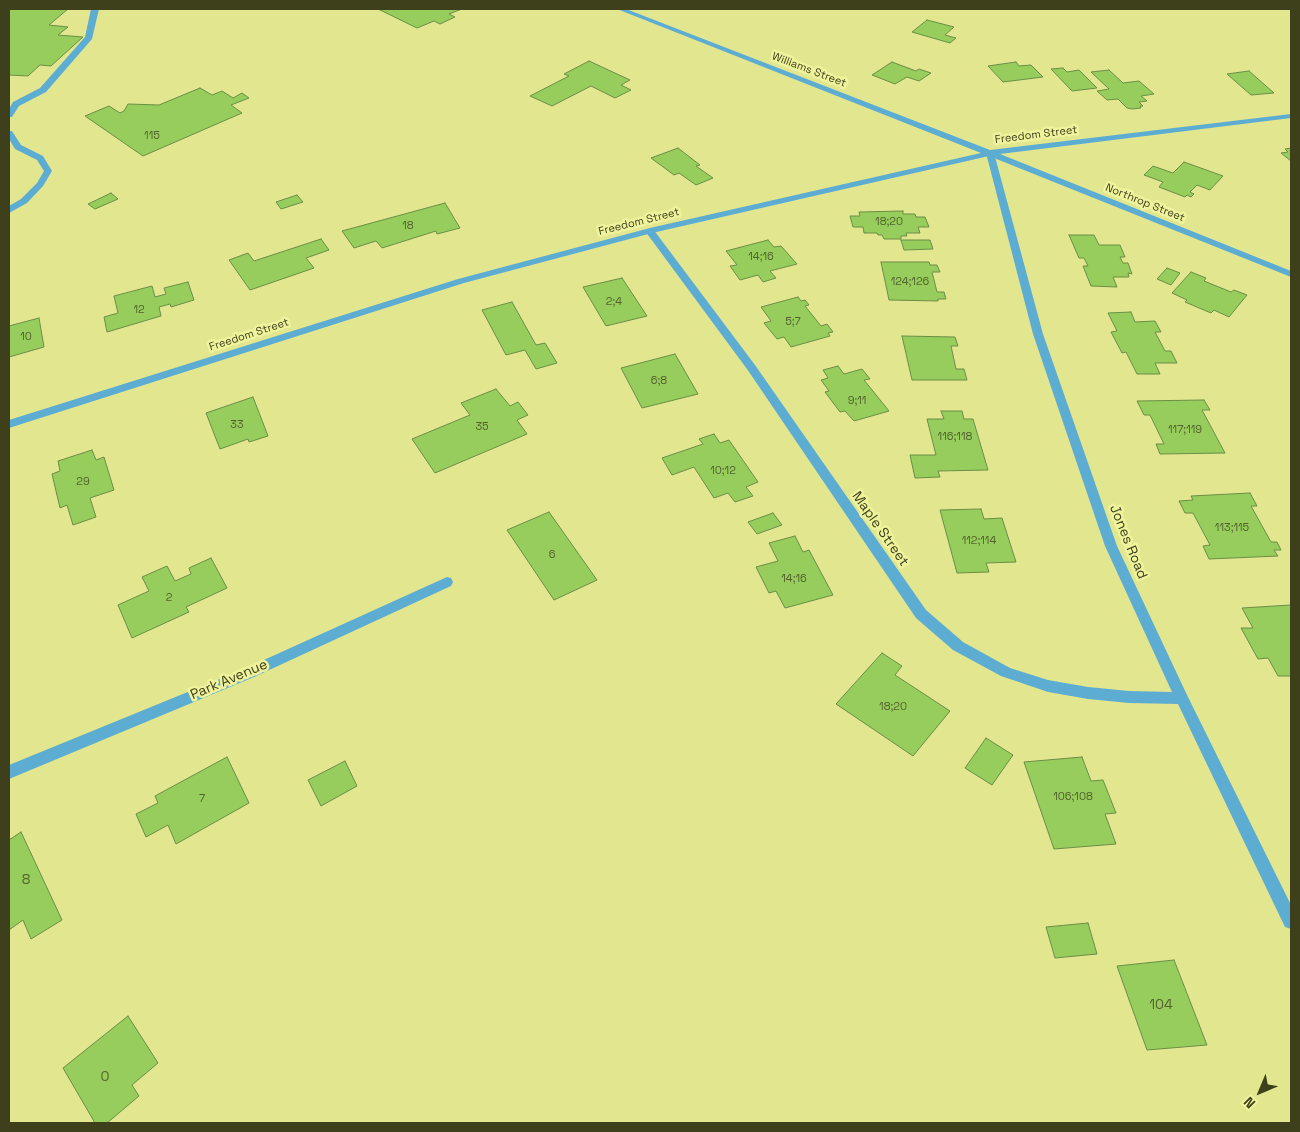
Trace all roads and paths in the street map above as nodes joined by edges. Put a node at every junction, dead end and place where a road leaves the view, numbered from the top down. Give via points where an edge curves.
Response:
1 (95, 9) edge
2 (620, 9) edge
3 (9, 115) edge
4 (1291, 116) edge
5 (9, 133) edge
6 (9, 150) edge
7 (24, 150) junction
8 (990, 153) junction
9 (9, 210) edge
10 (650, 231) junction
11 (1291, 274) edge
12 (9, 424) edge
13 (447, 582) dead end
14 (1182, 698) junction
15 (9, 772) edge
16 (1291, 921) edge

1 - 3 street via 89,37 43,90 16,104
2 - 8 street, Williams Street
4 - 8 street, Freedom Street
5 - 7 street via 18,147
6 - 7 street
7 - 9 street via 40,158 48,171 24,202
8 - 10 street, Freedom Street
8 - 11 street, Northrop Street
8 - 14 street, Jones Road via 1038,334 1111,546
10 - 12 street, Freedom Street via 461,281
10 - 14 street, Maple Street via 751,367 921,614 958,646 1006,672 1048,686 1104,694
13 - 15 street, Park Avenue via 249,673
14 - 16 street, Jones Road

